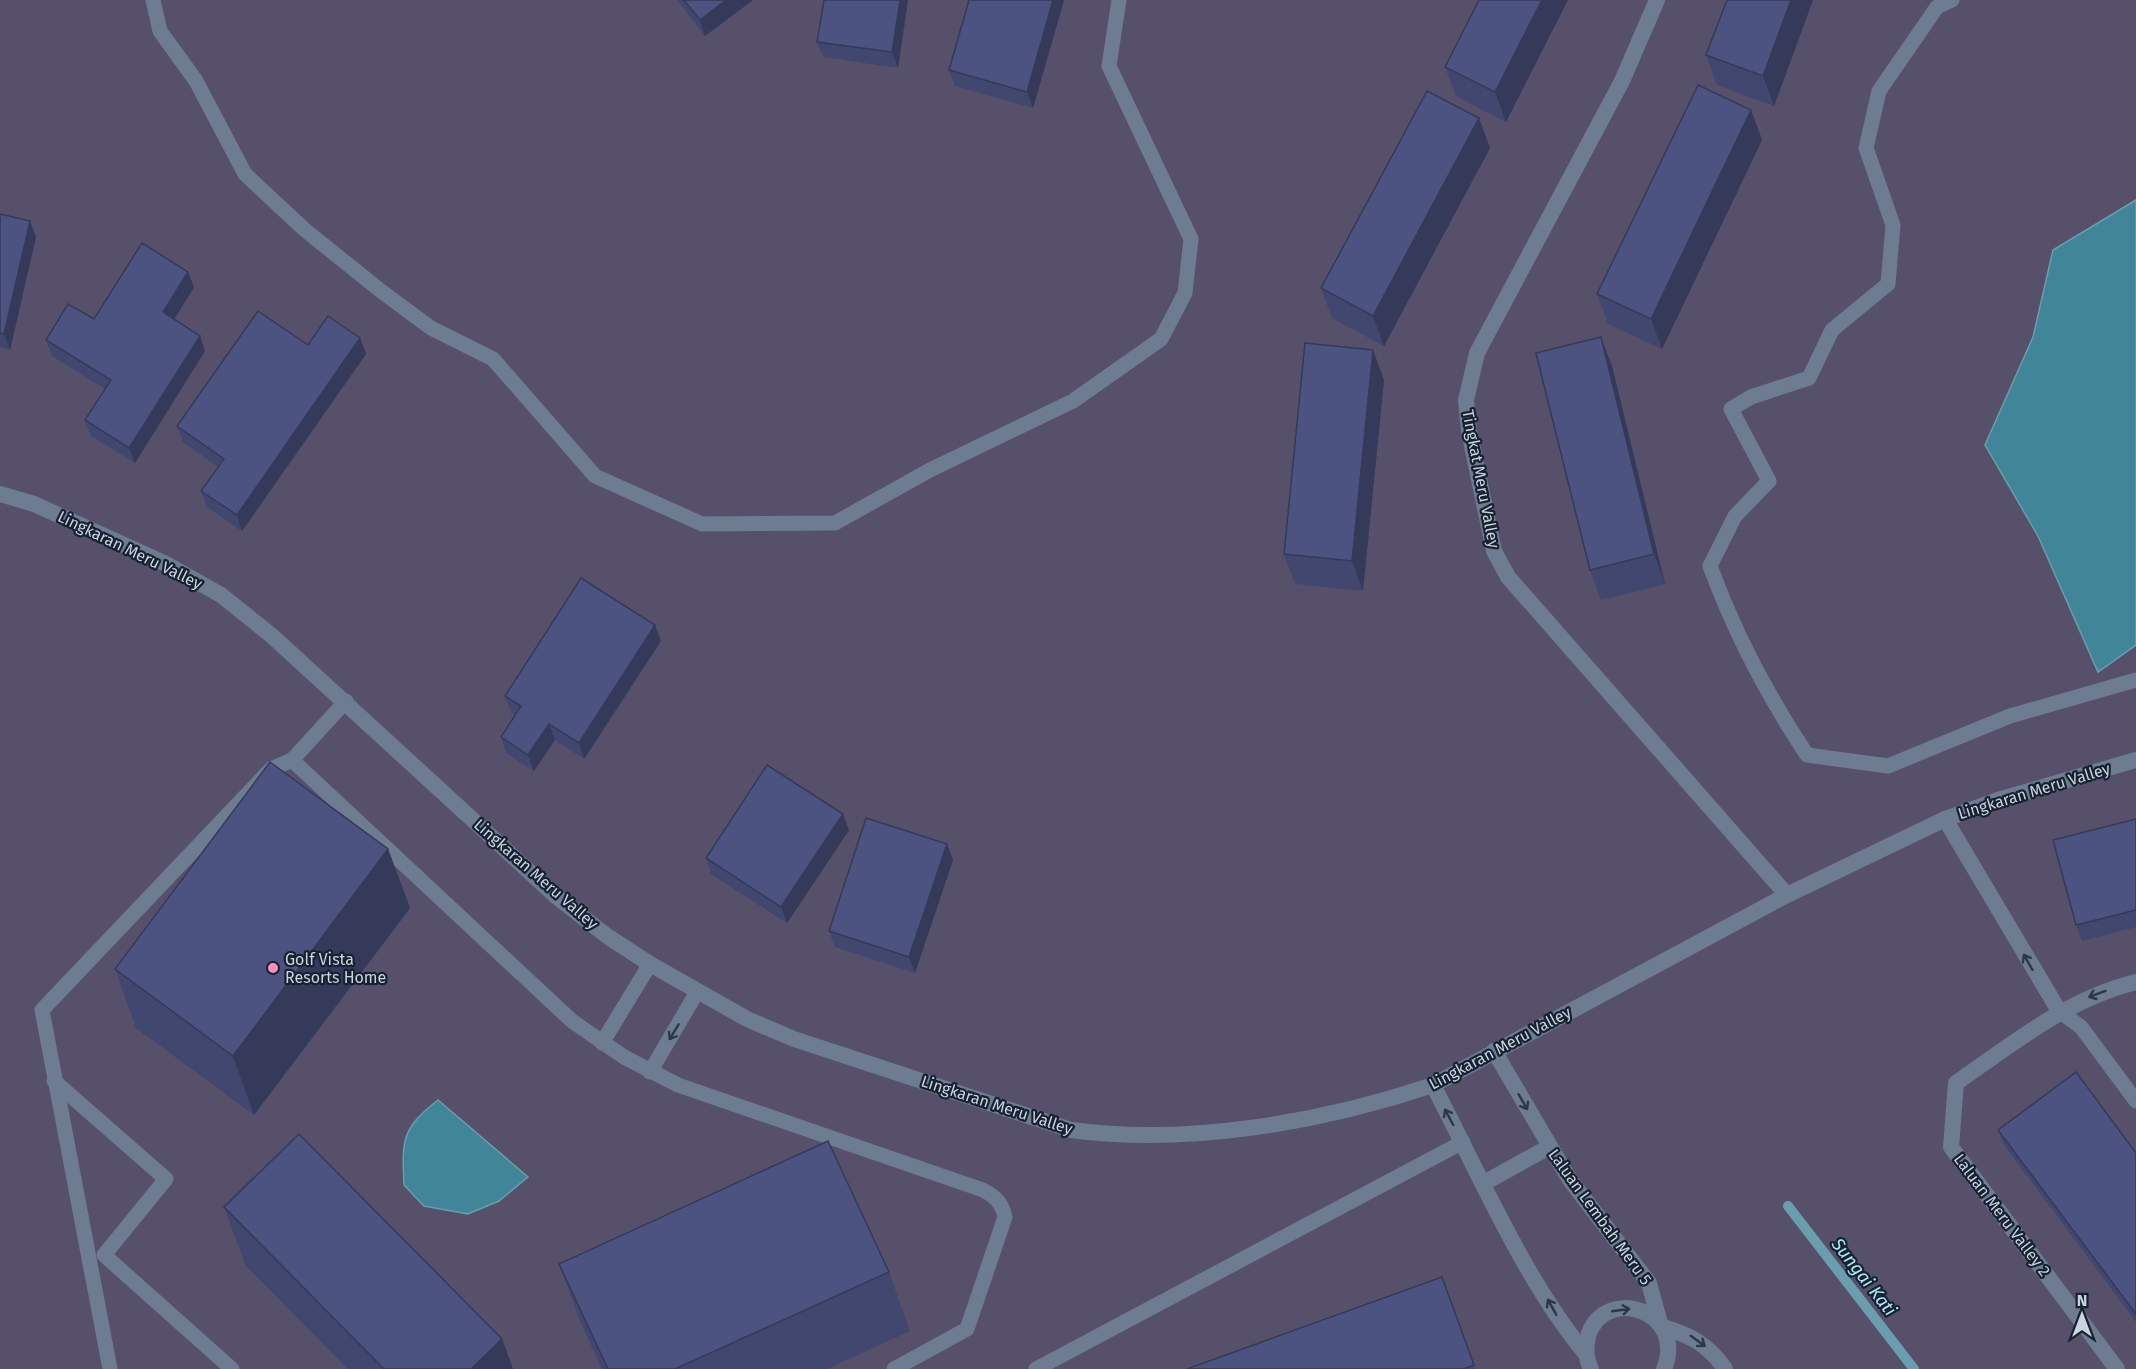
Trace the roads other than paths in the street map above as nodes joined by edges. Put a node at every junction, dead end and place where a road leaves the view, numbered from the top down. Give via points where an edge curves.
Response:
1 (153, 0) edge
2 (1119, 0) edge
3 (1657, 0) edge
4 (1952, 0) edge
5 (0, 494) edge
6 (2136, 680) edge
7 (346, 701) junction
8 (292, 760) junction
9 (2136, 760) edge
10 (1945, 819) junction
11 (1787, 895) junction
12 (650, 964) junction
13 (2136, 982) edge
14 (698, 992) junction
15 (2060, 1011) junction
16 (602, 1043) junction
17 (1494, 1052) junction
18 (650, 1072) junction
19 (54, 1081) junction
20 (1433, 1084) junction
21 (2136, 1101) edge
22 (1463, 1142) junction
23 (1549, 1147) junction
24 (1484, 1183) junction
25 (104, 1255) junction
26 (88, 1258) junction
27 (1661, 1325) junction
28 (1588, 1364) edge
29 (110, 1369) edge
30 (232, 1369) edge
31 (894, 1369) edge
32 (1036, 1369) edge
33 (1664, 1369) edge
34 (1725, 1369) edge
35 (2117, 1369) edge

1 - 2 lane via 160,32 196,81 245,174 304,230 381,291 431,328 493,359 595,476 702,524 835,523 930,470 1073,401 1161,339 1185,293 1191,239 1108,66
3 - 11 street, Tingkat Meru Valley via 1622,81 1477,353 1466,400 1469,432 1494,551 1508,577
4 - 6 lane via 1937,7 1879,91 1866,148 1893,225 1888,284 1832,330 1809,378 1750,397 1731,409 1769,481 1735,516 1710,566 1730,621 1775,708 1807,755 1888,766 2010,716
5 - 7 street, Lingkaran Meru Valley via 34,504 165,564 220,595
7 - 8 lane
7 - 12 street, Lingkaran Meru Valley via 557,897
8 - 16 lane via 572,1021
8 - 19 lane via 271,769 42,1010
9 - 10 street, Lingkaran Meru Valley
10 - 11 street, Lingkaran Meru Valley
15 -> 10 street
11 - 17 street, Lingkaran Meru Valley
12 - 14 street, Lingkaran Meru Valley
12 - 16 lane
13 -> 15 street via 2095,994
14 -> 18 lane
14 - 20 street, Lingkaran Meru Valley via 794,1039 1071,1130 1113,1136 1263,1126 1382,1102
15 - 21 lane via 2081,1027
15 - 35 street, Laluan Meru Valley 2 via 1956,1083 1951,1147
16 - 18 lane
17 - 20 street, Lingkaran Meru Valley
17 -> 23 street, Laluan Lembah Meru 5
18 - 31 lane via 983,1190 1003,1206 1003,1228 967,1329
19 - 25 lane via 166,1179
19 - 26 lane
22 -> 20 street
22 - 24 street
22 - 32 lane
23 - 24 street
23 - 27 street, Laluan Lembah Meru 5 via 1649,1283
28 -> 24 street via 1562,1325
25 - 26 lane
25 - 30 lane
26 - 29 lane
28 -> 27 street via 1587,1341 1592,1328 1611,1311 1638,1309
27 - 33 street, Laluan Lembah Meru 5 via 1670,1348
27 -> 34 street via 1703,1344

